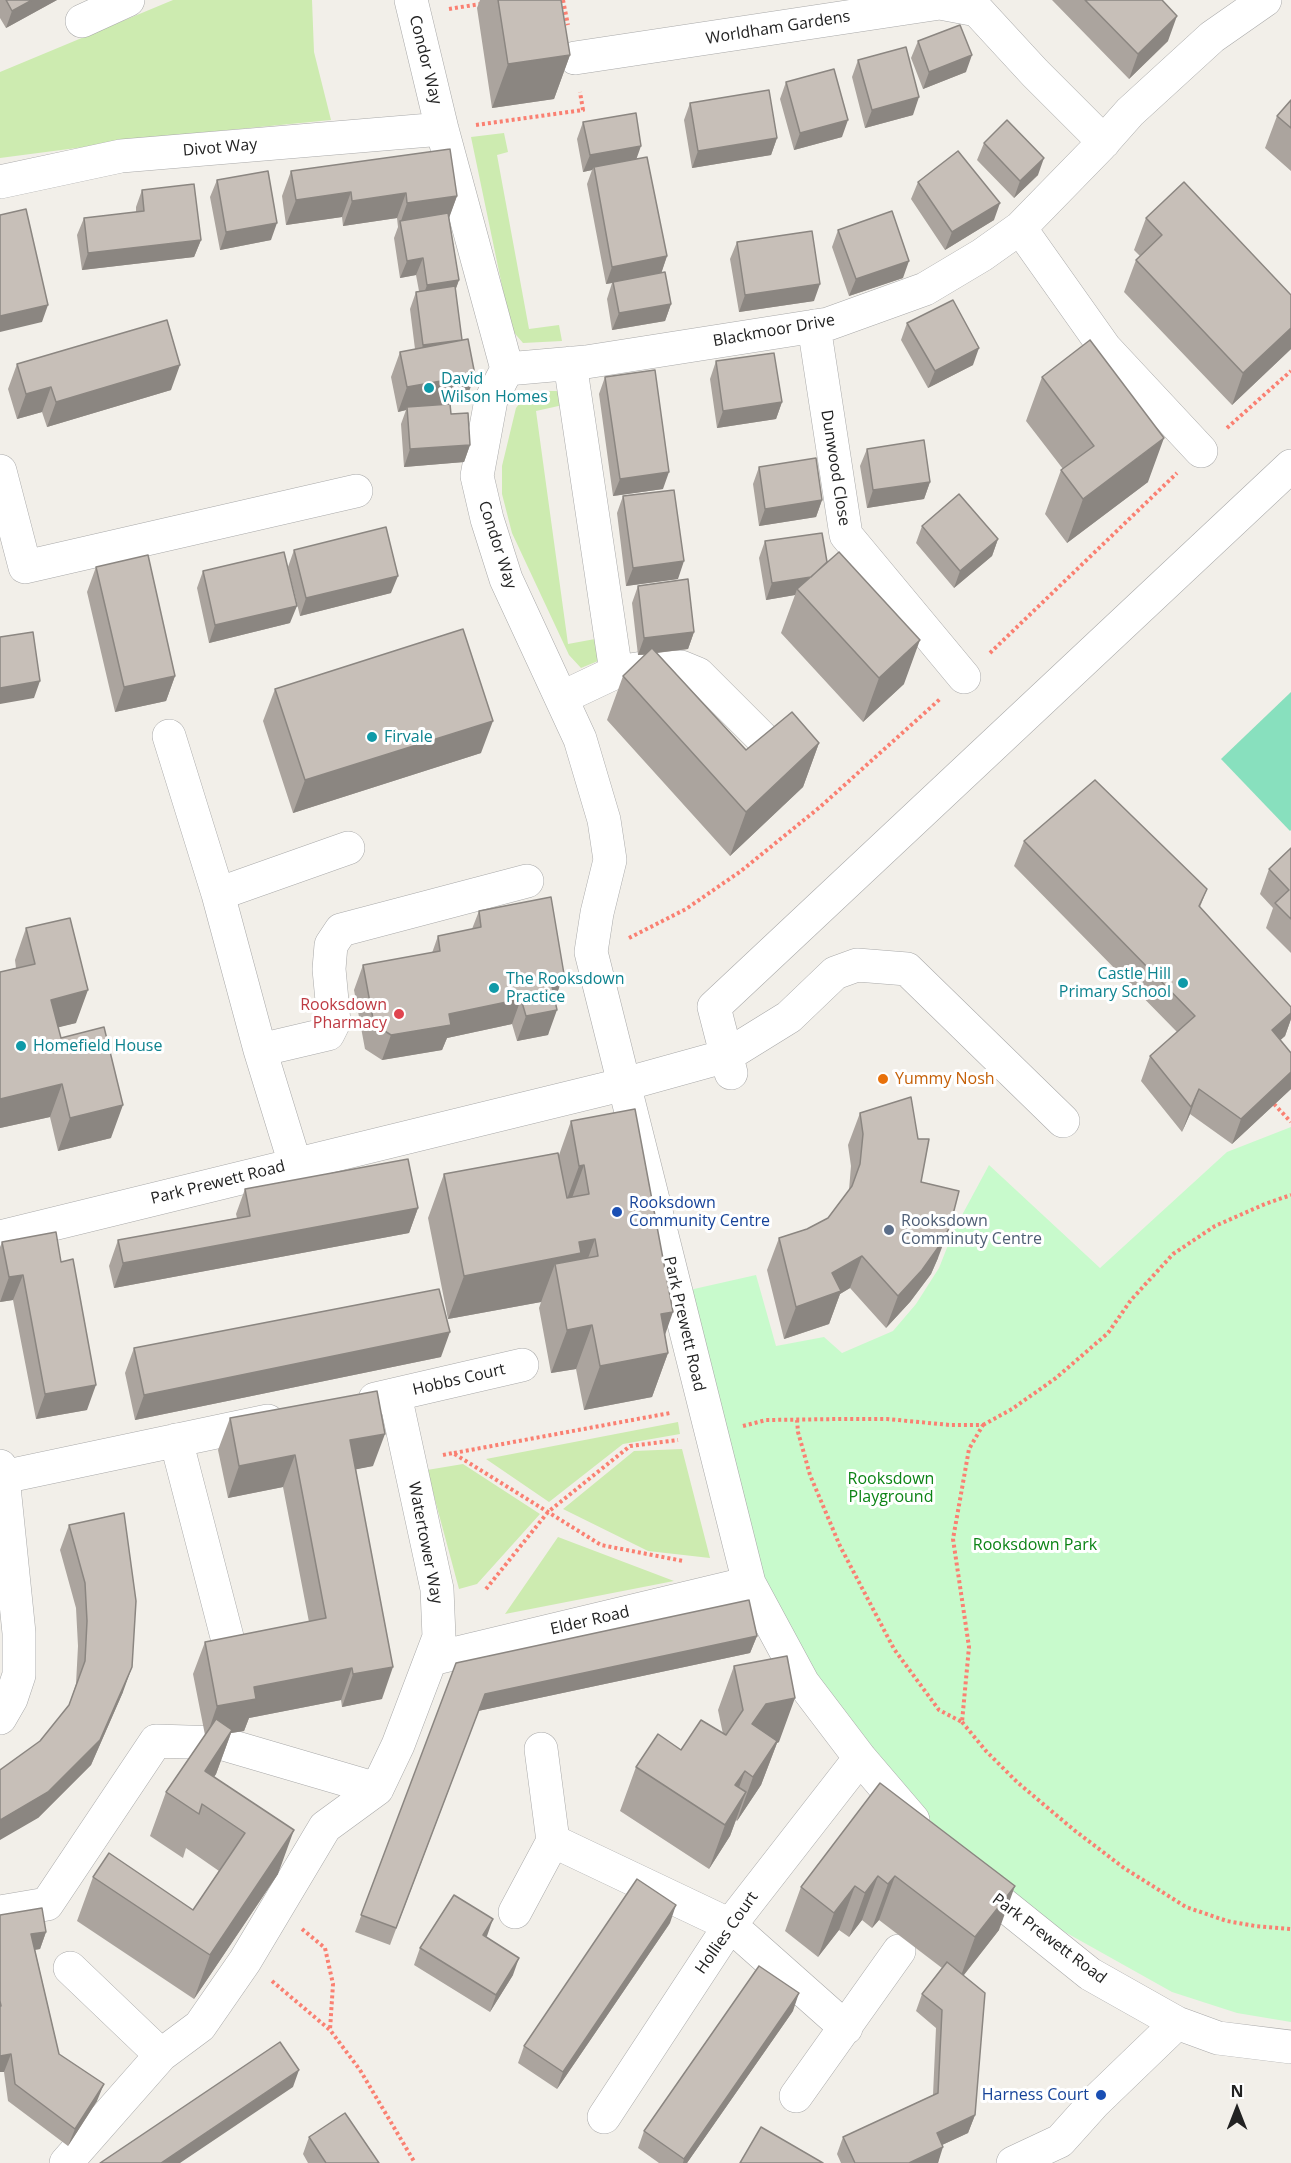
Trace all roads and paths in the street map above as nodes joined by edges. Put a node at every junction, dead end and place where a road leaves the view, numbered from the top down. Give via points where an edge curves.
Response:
1 (128, 0) edge
2 (1265, 0) edge
3 (484, 4) dead end
4 (412, 7) edge
5 (82, 21) dead end
6 (575, 58) joint
7 (442, 129) junction
8 (1104, 142) junction
9 (0, 182) edge
10 (1020, 228) junction
11 (814, 326) junction
12 (570, 363) junction
13 (507, 369) junction
14 (1201, 451) dead end
15 (1291, 466) edge
16 (0, 471) edge
17 (356, 491) dead end
18 (616, 672) junction
19 (964, 676) dead end
20 (561, 698) junction
21 (169, 736) dead end
22 (773, 749) edge
23 (348, 848) dead end
24 (527, 881) dead end
25 (218, 894) junction
26 (260, 1050) junction
27 (729, 1064) junction
28 (625, 1084) junction
29 (1274, 1104) edge
30 (1063, 1121) dead end
31 (1291, 1122) edge
32 (295, 1164) junction
33 (1291, 1195) edge
34 (0, 1238) edge
35 (522, 1365) dead end
36 (395, 1395) junction
37 (349, 1405) edge
38 (677, 1412) dead end
39 (292, 1417) edge
40 (797, 1420) junction
41 (983, 1425) junction
42 (710, 1434) junction
43 (176, 1440) junction
44 (453, 1453) junction
45 (410, 1461) junction
46 (1, 1472) edge
47 (548, 1512) junction
48 (687, 1562) dead end
49 (748, 1583) junction
50 (486, 1589) dead end
51 (227, 1637) edge
52 (432, 1659) junction
53 (0, 1718) edge
54 (962, 1722) junction
55 (541, 1749) dead end
56 (860, 1758) junction
57 (377, 1789) junction
58 (553, 1841) junction
59 (276, 1908) junction
60 (0, 1912) edge
61 (515, 1912) dead end
62 (730, 1925) junction
63 (1291, 1929) edge
64 (899, 1951) dead end
65 (244, 1961) junction
66 (70, 1968) dead end
67 (1177, 2023) junction
68 (846, 2028) junction
69 (330, 2030) junction
70 (1291, 2048) edge
71 (161, 2055) junction
72 (796, 2096) dead end
73 (604, 2117) dead end
74 (66, 2163) edge
75 (415, 2163) edge
76 (1013, 2163) edge

1 - 5 street
2 - 8 street, Blackmoor Drive via 1212,37 1130,112
3 - 4 path
4 - 7 street, Condor Way
6 - 7 path via 583,111
6 - 8 street, Worldham Gardens via 940,3 977,10
7 - 9 street, Divot Way via 121,156
7 - 13 street, Condor Way
8 - 10 street, Blackmoor Drive
10 - 11 street, Blackmoor Drive via 925,289
10 - 14 street via 1105,348
11 - 12 street, Blackmoor Drive
11 - 19 street, Dunwood Close via 846,535
12 - 13 street, Blackmoor Drive
12 - 18 street
13 - 20 street, Condor Way via 491,400 477,476 506,579
15 - 27 street via 714,1007
16 - 17 street via 25,567
18 - 20 street
18 - 22 street via 681,667 698,674
20 - 28 street, Condor Way via 580,739 606,830 610,860 591,952
21 - 25 street
23 - 25 street
24 - 26 street via 341,930 331,945 334,1022 328,1034
25 - 26 street
26 - 32 street
27 - 28 street
27 - 30 street via 789,1017 835,973 857,965 908,969
28 - 32 street, Park Prewett Road
28 - 42 street, Park Prewett Road
29 - 31 path
32 - 34 street, Park Prewett Road
33 - 41 path via 1215,1226 1173,1254 1131,1300 1108,1333 1056,1378
35 - 36 street, Hobbs Court
36 - 37 street, Hobbs Court
36 - 45 street, Watertower Way
38 - 44 path
39 - 43 street
40 - 41 path via 887,1419
40 - 42 path via 766,1420
40 - 54 path via 810,1475 840,1546 894,1649 939,1710
41 - 54 path via 969,1449 953,1539 969,1647
42 - 47 path via 630,1446
42 - 49 street, Park Prewett Road
43 - 46 street
43 - 51 street
44 - 45 path
44 - 47 path
45 - 52 street, Watertower Way via 437,1589 440,1637
46 - 53 street via 19,1633 19,1675
47 - 48 path via 601,1545
47 - 50 path
49 - 52 street, Elder Road
49 - 56 street, Park Prewett Road via 803,1683
52 - 57 street, Watertower Way
54 - 63 path via 1017,1782 1133,1874 1186,1907 1227,1921
55 - 58 street
56 - 62 street, Hollies Court
56 - 67 street, Park Prewett Road via 940,1849 983,1890 1090,1974
57 - 59 street, Watertower Way via 326,1827
57 - 60 street via 220,1743 156,1741 47,1904
58 - 61 street
58 - 62 street
59 - 65 street, Watertower Way
59 - 69 path via 325,1948 333,1984
62 - 68 street
62 - 73 street, Hollies Court
64 - 68 street
65 - 69 path
65 - 71 street, Watertower Way via 200,2026
66 - 71 street
67 - 70 street, Park Prewett Road via 1218,2038
67 - 76 street via 1060,2141
68 - 72 street
69 - 75 path via 360,2070
71 - 74 street, Watertower Way

